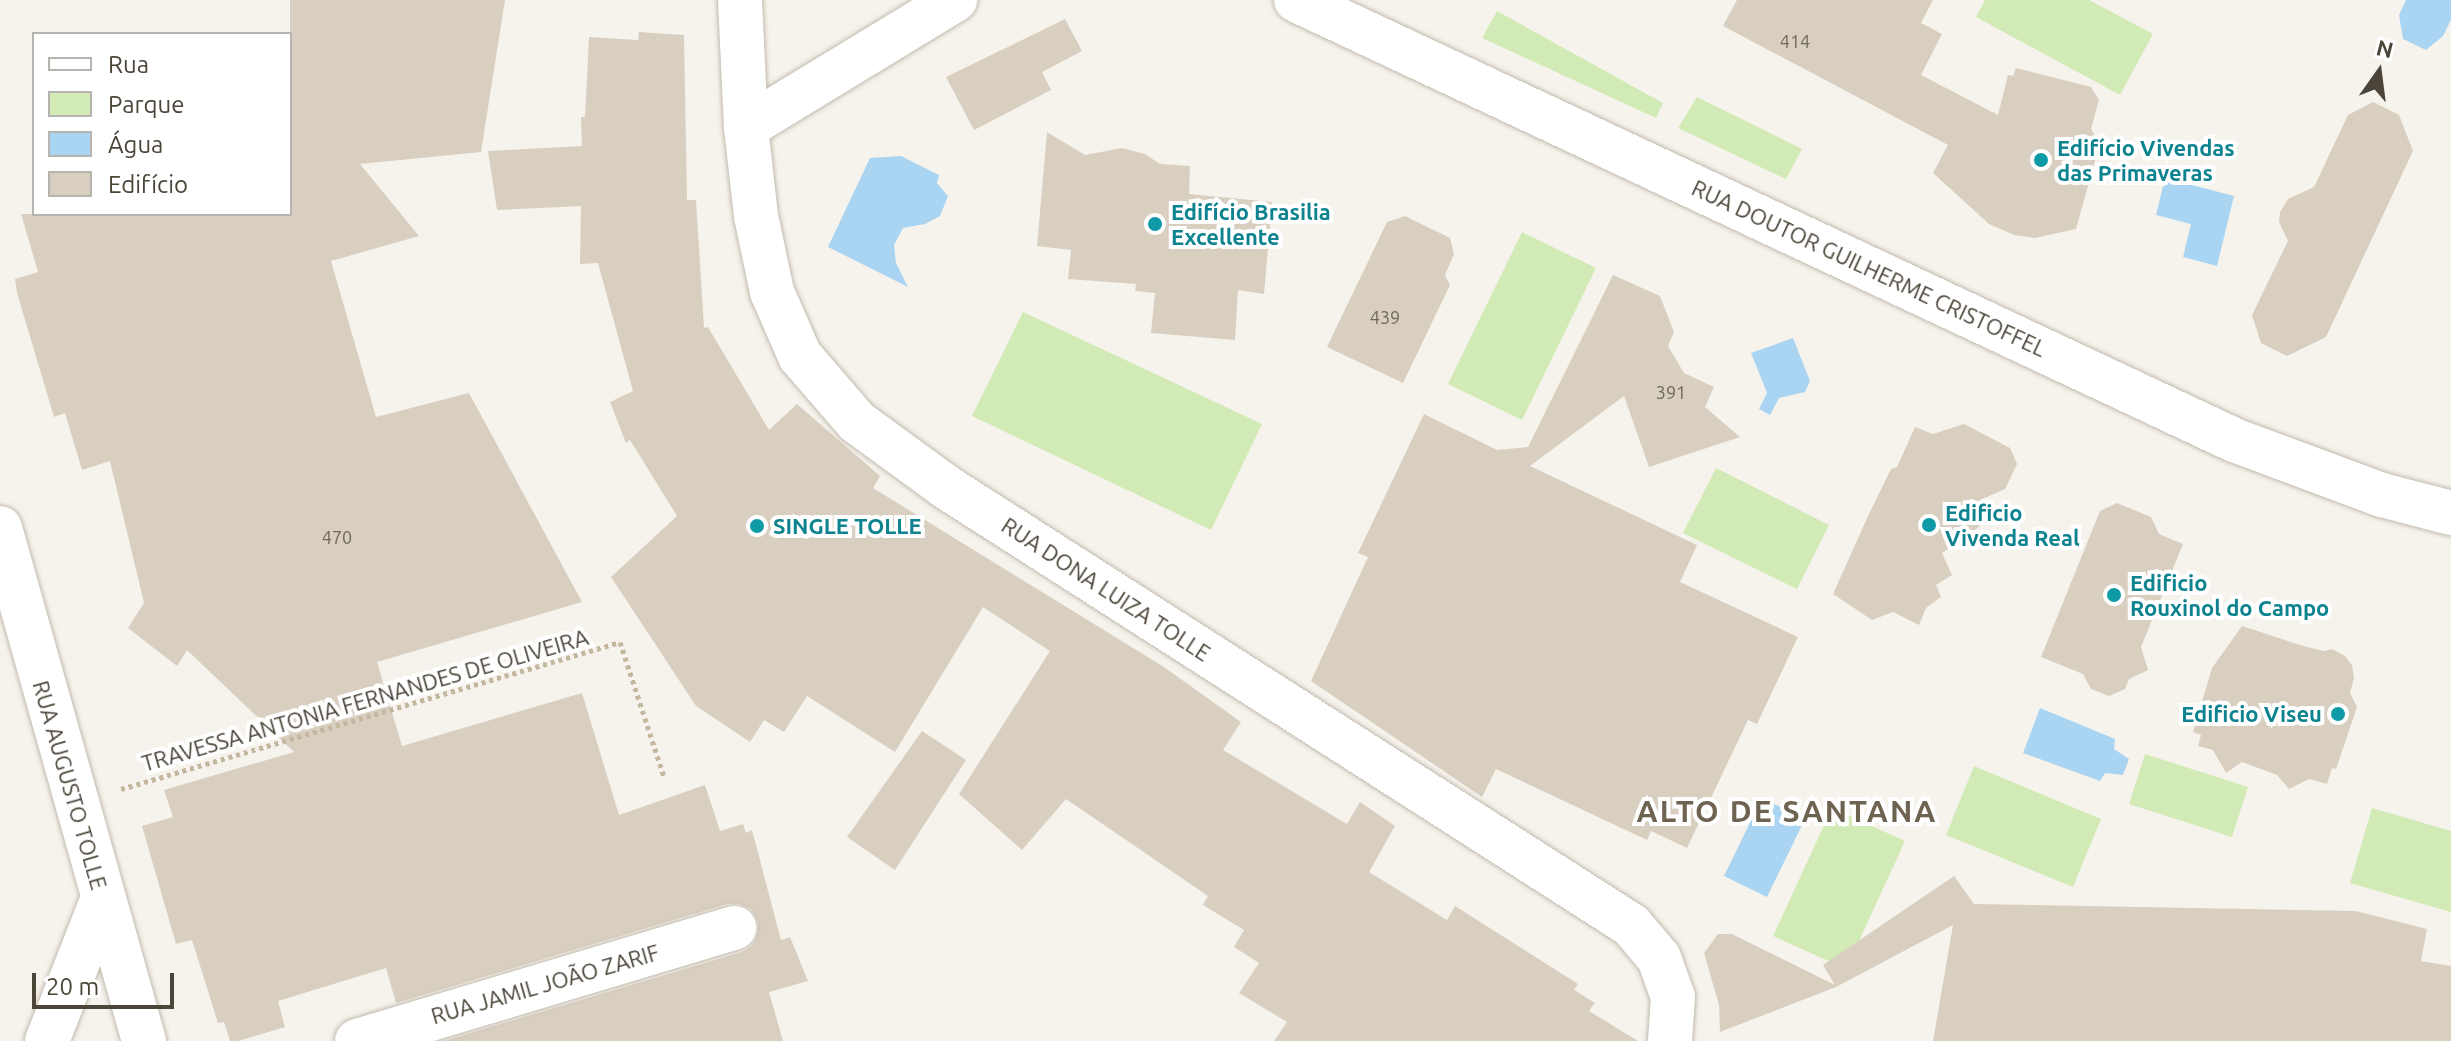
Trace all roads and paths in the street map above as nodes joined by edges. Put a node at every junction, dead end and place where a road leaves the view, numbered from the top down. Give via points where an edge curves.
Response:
1 (740, 0) edge
2 (955, 0) edge
3 (1296, 0) edge
4 (746, 127) junction
5 (2451, 513) edge
6 (0, 528) edge
7 (664, 777) dead end
8 (75, 803) junction
9 (102, 901) junction
10 (734, 928) dead end
11 (47, 1041) edge
12 (144, 1041) edge
13 (357, 1041) edge
14 (1670, 1041) edge

1 - 4 street, RUA DONA LUIZA TOLLE
2 - 4 street
3 - 5 street, RUA DOUTOR GUILHERME CRISTOFFEL via 2234,440 2382,495
4 - 14 street, RUA DONA LUIZA TOLLE via 772,292 800,356 857,422 946,487 1631,925 1659,958 1673,997
6 - 8 street, RUA AUGUSTO TOLLE
7 - 8 path, TRAVESSA ANTONIA FERNANDES DE OLIVEIRA via 620,642
8 - 9 street, RUA AUGUSTO TOLLE
9 - 11 street
9 - 12 street, RUA AUGUSTO TOLLE
10 - 13 street, RUA JAMIL JOÃO ZARIF

